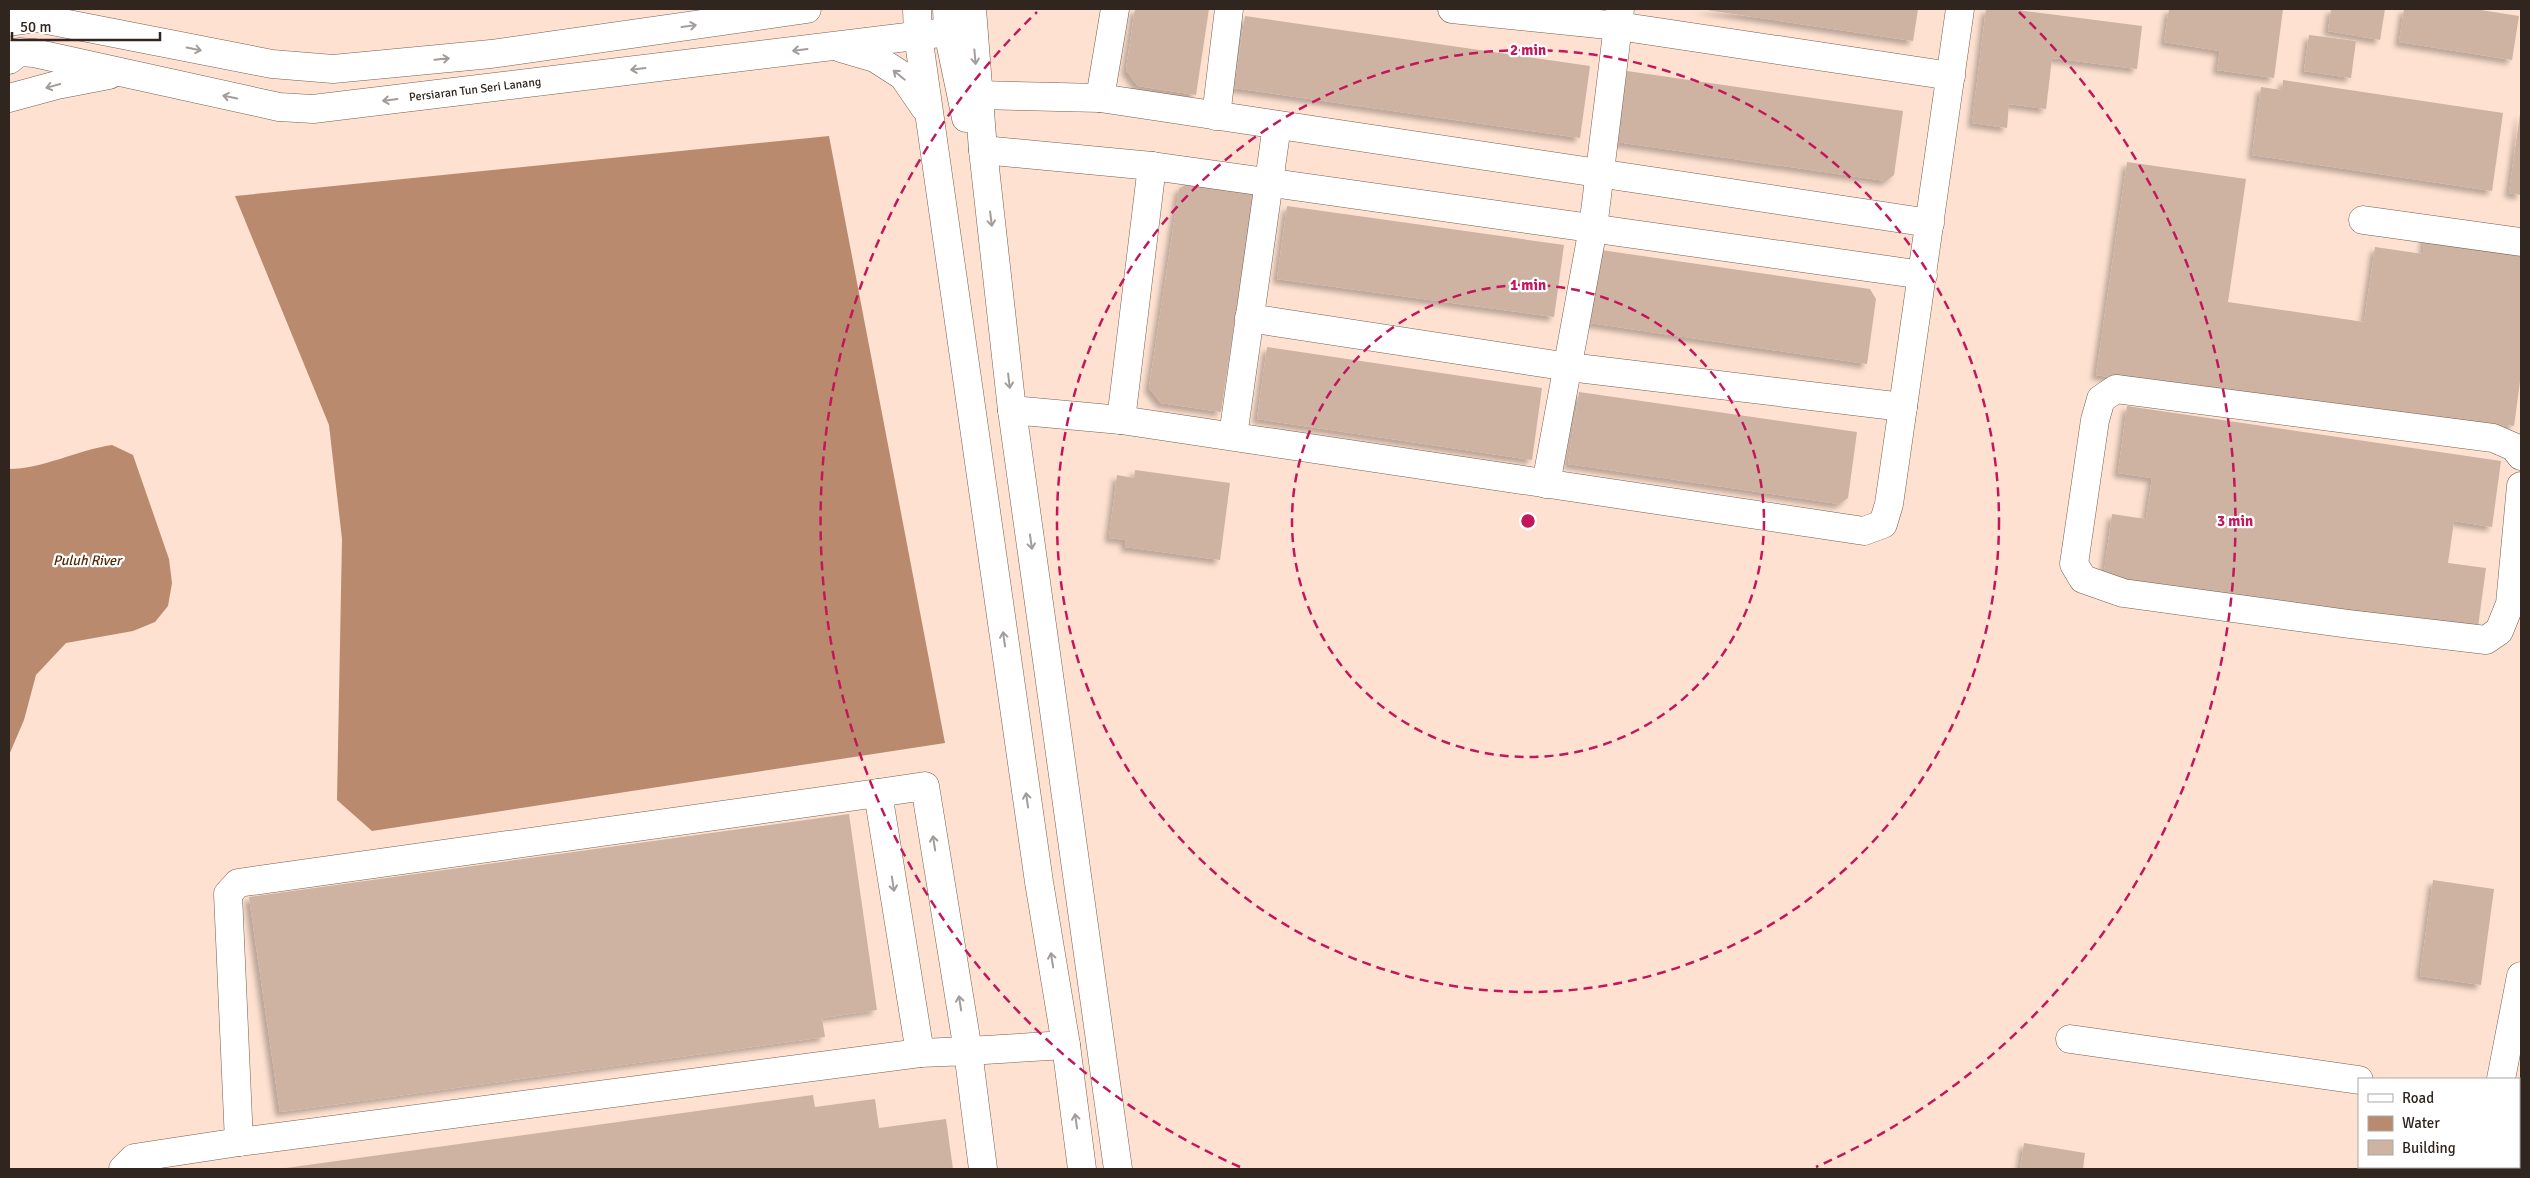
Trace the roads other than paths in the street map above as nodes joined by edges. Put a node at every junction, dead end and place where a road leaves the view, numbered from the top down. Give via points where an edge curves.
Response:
1 (807, 9) edge
2 (972, 9) edge
3 (1114, 9) edge
4 (1229, 9) edge
5 (1452, 9) edge
6 (1960, 9) edge
7 (1619, 18) edge
8 (947, 20) edge
9 (12, 21) edge
10 (917, 22) edge
11 (834, 45) junction
12 (14, 56) edge
13 (118, 73) junction
14 (1951, 76) junction
15 (978, 95) junction
16 (9, 98) edge
17 (1100, 98) junction
18 (929, 113) junction
19 (1216, 116) junction
20 (1277, 125) junction
21 (984, 159) junction
22 (1152, 166) junction
23 (1601, 173) junction
24 (1268, 183) junction
25 (2363, 220) dead end
26 (1930, 223) junction
27 (1593, 228) junction
28 (2521, 242) edge
29 (1923, 275) junction
30 (1249, 318) junction
31 (1569, 367) junction
32 (1903, 407) junction
33 (1012, 410) junction
34 (1120, 420) junction
35 (1233, 436) junction
36 (2521, 456) edge
37 (1546, 484) junction
38 (2521, 486) edge
39 (2510, 634) edge
40 (878, 794) junction
41 (1077, 876) junction
42 (1039, 882) junction
43 (2521, 976) edge
44 (2070, 1040) dead end
45 (1066, 1045) junction
46 (968, 1051) junction
47 (920, 1053) junction
48 (2501, 1078) edge
49 (2358, 1080) edge
50 (239, 1142) junction
51 (123, 1169) edge
52 (983, 1169) edge
53 (1082, 1169) edge
54 (1118, 1169) edge

9 -> 1 street via 37,18 272,64 333,69 491,54
2 -> 15 street
3 - 17 street
4 - 19 street
5 - 7 street
6 - 14 street
7 - 14 street
7 - 23 street
8 - 10 street, Persiaran Tun Seri Lanang
8 - 21 street via 964,114
9 - 12 street
10 - 11 street, Persiaran Tun Seri Lanang
10 - 18 street
11 -> 13 street, Persiaran Tun Seri Lanang via 313,110 278,107
18 -> 11 street via 903,76 875,58
12 - 13 street, Persiaran Tun Seri Lanang via 34,53
13 -> 16 street
14 - 26 street
15 - 17 street
15 - 21 street
17 - 19 street
42 -> 18 street
19 - 20 street
20 - 23 street
20 - 24 street
21 - 22 street
21 -> 33 street
22 - 24 street
22 - 34 street
23 - 26 street
23 - 27 street
24 - 27 street
24 - 30 street
25 - 28 street
26 - 29 street
27 - 29 street
27 - 31 street
29 - 32 street
30 - 31 street
30 - 35 street
31 - 32 street
31 - 37 street
32 - 37 street via 1889,504 1882,524 1864,532
33 - 34 street
33 -> 41 street
34 - 35 street
35 - 37 street
36 - 39 street via 2514,447 2493,438 2116,389 2101,400 2095,420 2074,564 2082,579 2123,592 2486,640
38 - 39 street
46 -> 40 street via 925,786
40 -> 47 street
40 - 50 street via 238,883 228,894
41 - 42 street
41 - 54 street
45 -> 42 street
43 - 48 street
44 - 49 street
45 - 46 street
53 -> 45 street
46 - 47 street
46 - 52 street
47 - 50 street
50 - 51 street via 134,1158

